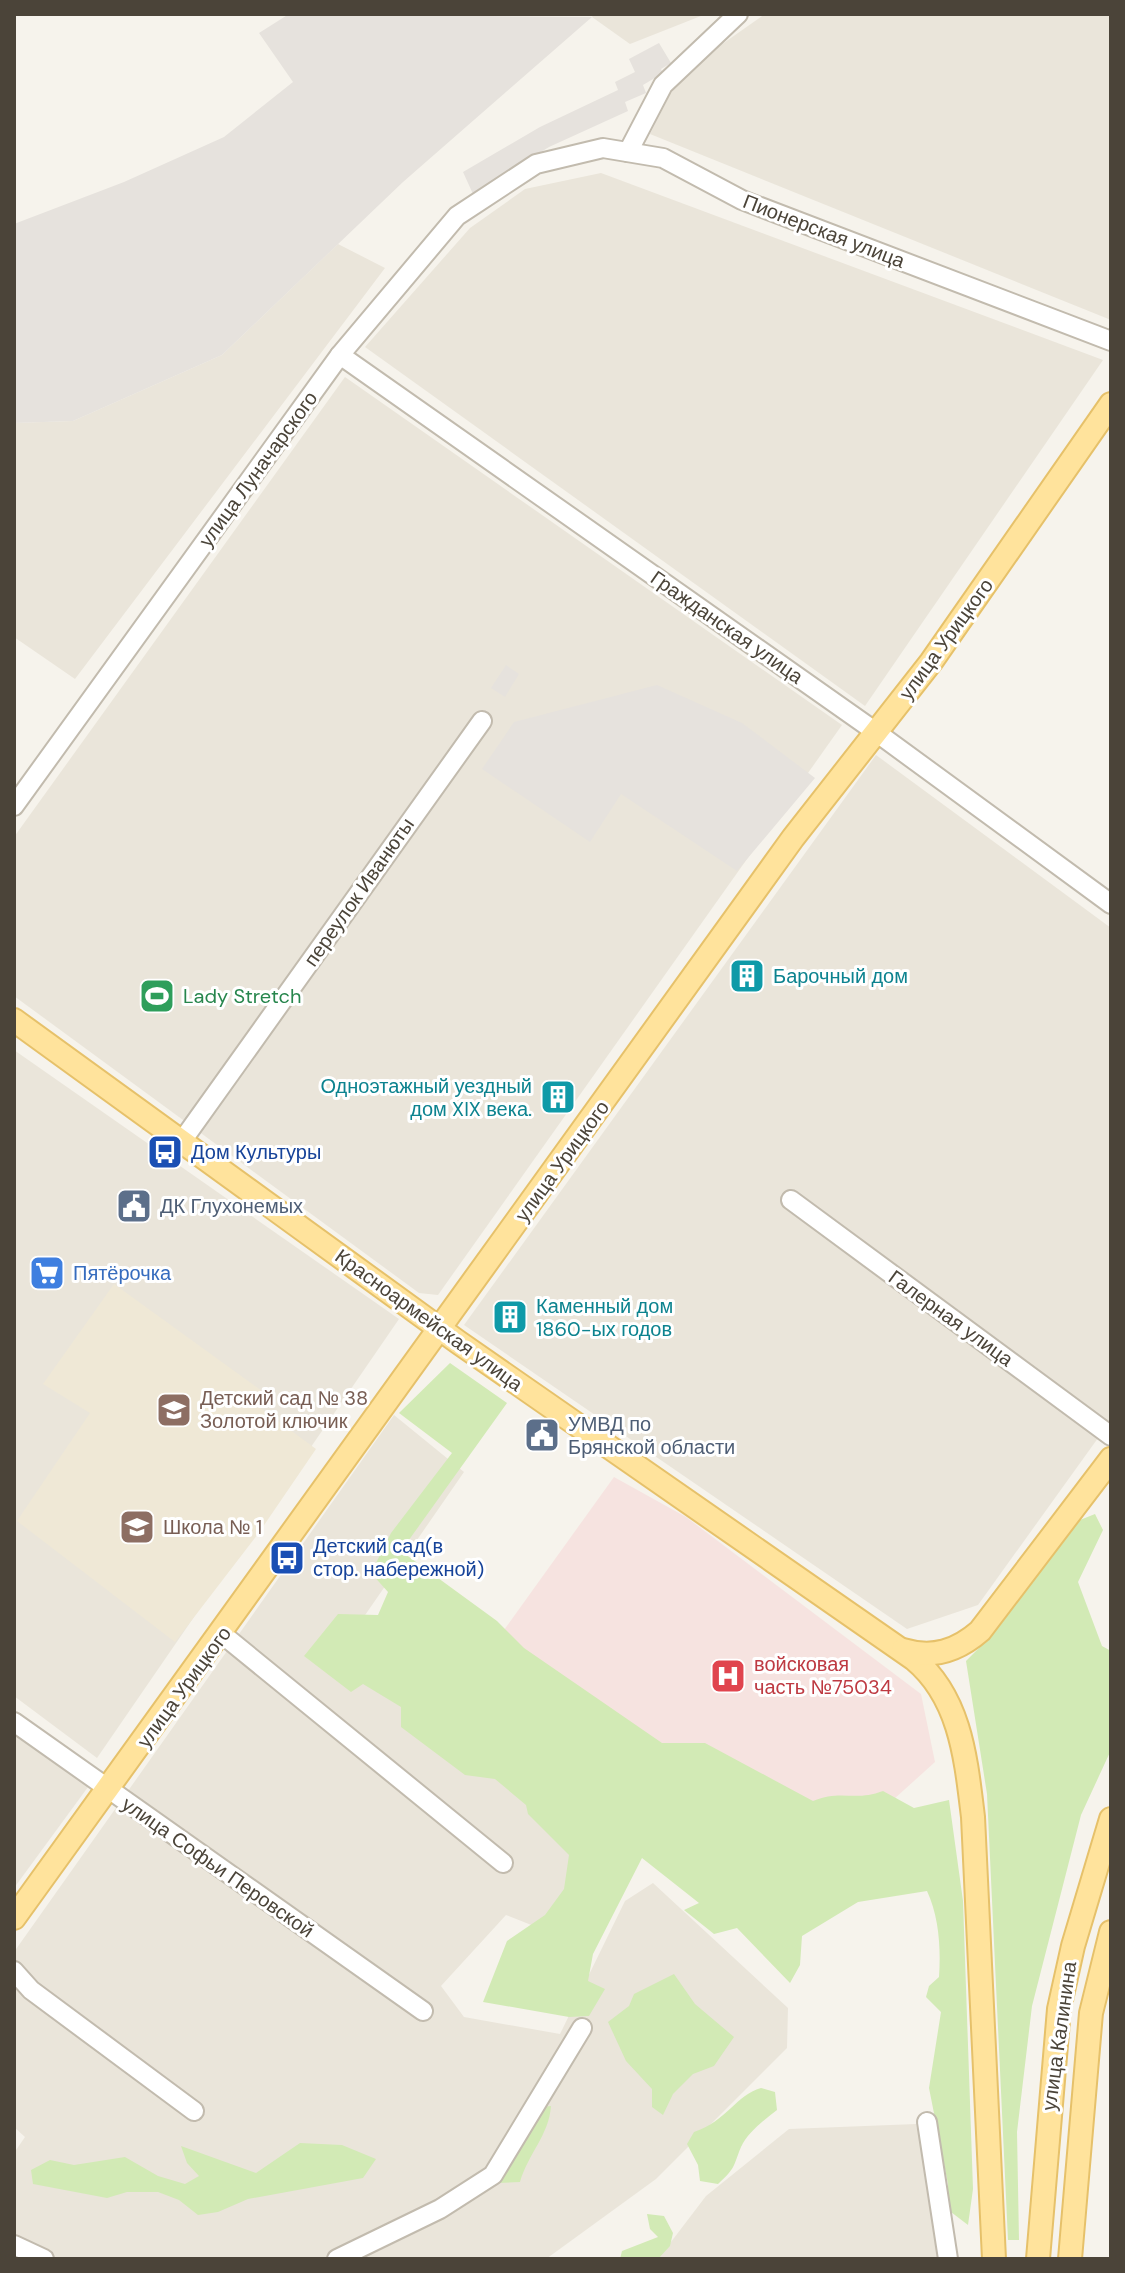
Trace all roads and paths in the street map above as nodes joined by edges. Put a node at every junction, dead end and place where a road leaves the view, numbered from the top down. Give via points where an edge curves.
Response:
1 (738, 14) edge
2 (628, 152) junction
3 (536, 164) joint
4 (1111, 341) edge
5 (340, 355) junction
6 (1111, 404) edge
7 (482, 721) dead end
8 (876, 732) junction
9 (14, 806) edge
10 (1111, 904) edge
11 (14, 1020) edge
12 (182, 1141) junction
13 (791, 1200) dead end
14 (441, 1330) junction
15 (1111, 1436) edge
16 (1111, 1459) edge
17 (222, 1634) junction
18 (887, 1644) junction
19 (14, 1722) edge
20 (109, 1791) junction
21 (1111, 1819) edge
22 (503, 1863) dead end
23 (14, 1918) edge
24 (1111, 1932) edge
25 (14, 1971) edge
26 (423, 2011) dead end
27 (582, 2028) dead end
28 (194, 2111) dead end
29 (927, 2122) dead end
30 (14, 2245) edge
31 (44, 2259) edge
32 (337, 2259) edge
33 (948, 2259) edge
34 (994, 2259) edge
35 (1038, 2259) edge
36 (1070, 2259) edge

1 - 2 street via 663,85
2 - 3 street, Пионерская улица via 603,148
2 - 4 street, Пионерская улица via 663,158 742,200
3 - 5 street, улица Луначарского via 457,216
5 - 8 street, Гражданская улица
5 - 9 street, улица Луначарского
6 - 8 main road, улица Урицкого
7 - 12 street, переулок Иванюты
8 - 10 street, Гражданская улица
8 - 14 main road, улица Урицкого via 793,838
11 - 12 main road, Красноармейская улица
12 - 14 main road, Красноармейская улица
13 - 15 street, Галерная улица
14 - 17 main road, улица Урицкого
14 - 18 main road, Красноармейская улица
16 - 18 main road via 995,1615 966,1642 924,1654
17 - 20 main road, улица Урицкого
17 - 22 street
18 - 34 main road, Красноармейская улица via 914,1659 939,1684 955,1720 968,1775
19 - 20 street, улица Софьи Перовской
20 - 23 main road, улица Урицкого
20 - 26 street, улица Софьи Перовской
21 - 35 main road, улица Калинина via 1059,2009
24 - 36 main road, улица Калинина via 1091,2013
25 - 28 street via 31,1990
27 - 32 street via 493,2175 440,2209
29 - 33 street
30 - 31 street

